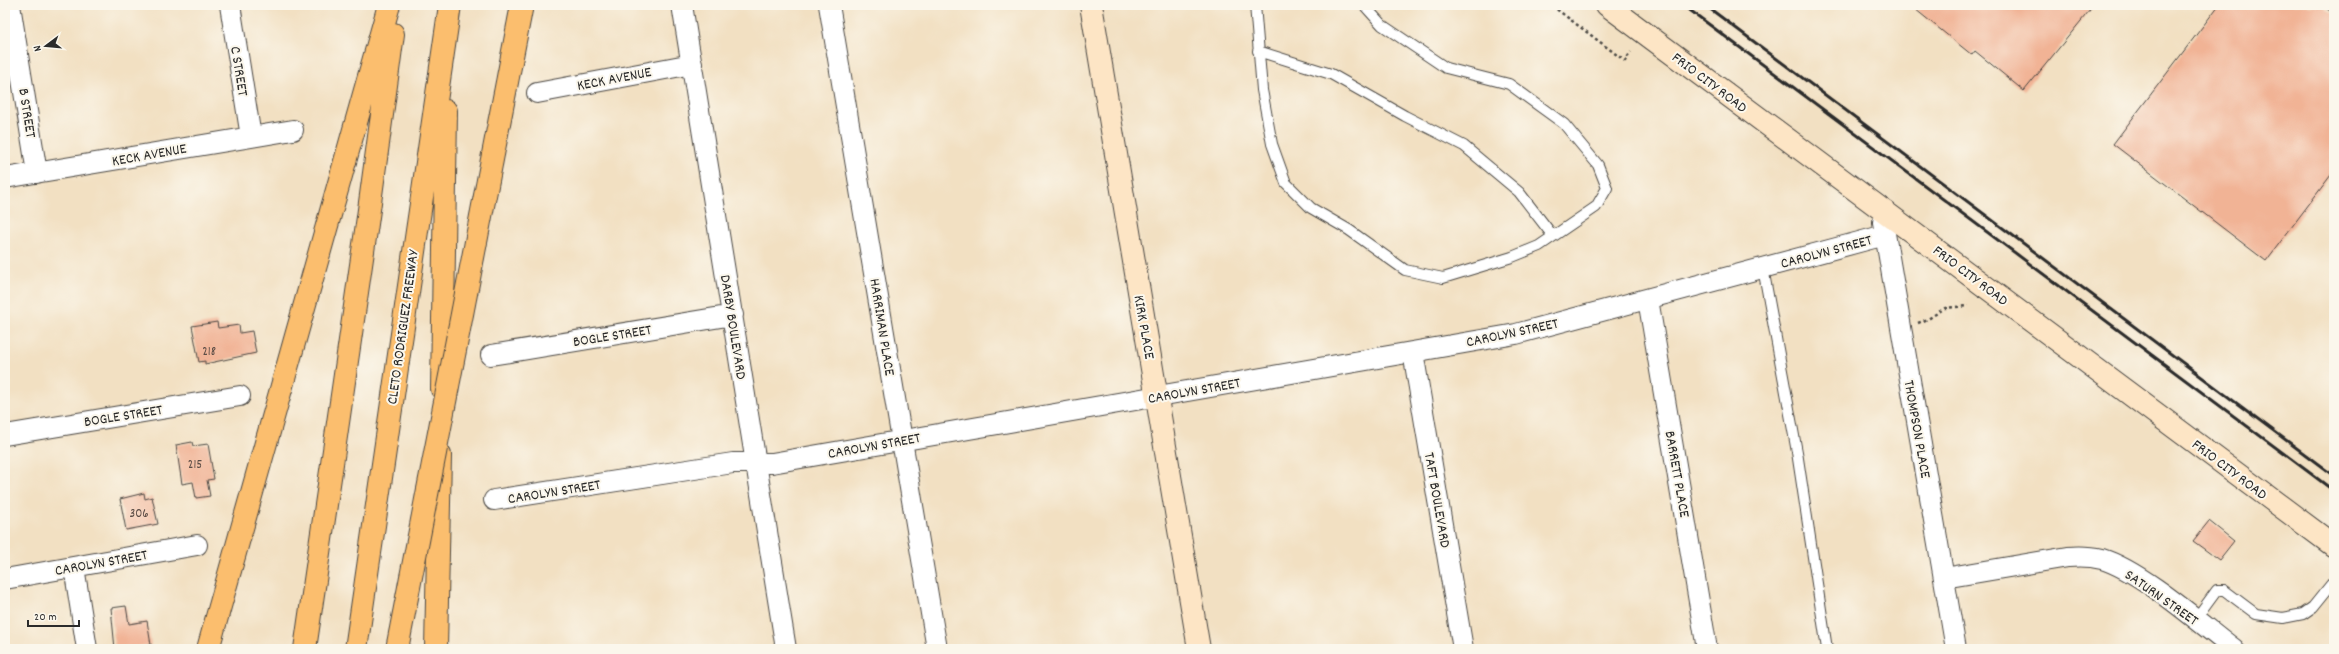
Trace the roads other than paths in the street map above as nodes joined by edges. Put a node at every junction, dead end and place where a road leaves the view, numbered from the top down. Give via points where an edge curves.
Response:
1 (10, 5) edge
2 (230, 5) edge
3 (389, 5) edge
4 (397, 5) edge
5 (522, 5) edge
6 (682, 5) edge
7 (829, 5) edge
8 (1091, 5) edge
9 (1255, 5) edge
10 (1364, 5) edge
11 (1607, 5) edge
12 (449, 14) edge
13 (1258, 51) junction
14 (692, 64) junction
15 (537, 93) dead end
16 (294, 130) dead end
17 (251, 137) junction
18 (37, 173) junction
19 (5, 178) edge
20 (1880, 208) junction
21 (1885, 235) junction
22 (1553, 236) junction
23 (1763, 268) junction
24 (1648, 299) junction
25 (733, 315) junction
26 (1413, 352) junction
27 (491, 355) dead end
28 (240, 396) dead end
29 (1156, 396) junction
30 (5, 435) edge
31 (901, 440) junction
32 (754, 463) junction
33 (494, 500) dead end
34 (198, 545) dead end
35 (2334, 546) edge
36 (74, 567) junction
37 (1944, 578) junction
38 (5, 579) edge
39 (2334, 581) edge
40 (2195, 620) junction
41 (87, 649) edge
42 (208, 649) edge
43 (305, 649) edge
44 (356, 649) edge
45 (397, 649) edge
46 (436, 649) edge
47 (786, 649) edge
48 (937, 649) edge
49 (1199, 649) edge
50 (1463, 649) edge
51 (1707, 649) edge
52 (1827, 649) edge
53 (1956, 649) edge
54 (2234, 649) edge

1 - 18 street, B STREET
2 - 17 street, C STREET
3 - 42 highway
4 - 43 highway
5 - 45 highway, bridge
6 - 14 street, DARBY BOULEVARD
7 - 31 street, HARRIMAN PLACE
8 - 29 main road, KIRK PLACE
9 - 13 lane
10 - 22 lane via 1382,25 1446,68 1509,84 1564,124 1598,165 1607,188 1596,207
11 - 20 main road, FRIO CITY ROAD
12 - 44 highway, CLETO RODRIGUEZ FREEWAY
12 - 46 highway
13 - 22 lane via 1331,74 1464,146 1519,192
13 - 22 lane via 1272,144 1286,183 1311,208 1349,230 1405,270 1443,278 1512,257 1539,246
14 - 15 street, KECK AVENUE
14 - 25 street, DARBY BOULEVARD
16 - 17 street, KECK AVENUE
17 - 18 street, KECK AVENUE
18 - 19 street, KECK AVENUE
20 - 21 street, THOMPSON PLACE
20 - 35 main road, FRIO CITY ROAD
21 - 23 street, CAROLYN STREET
21 - 37 street, THOMPSON PLACE
23 - 24 street, CAROLYN STREET
23 - 52 lane via 1797,452
24 - 26 street, CAROLYN STREET via 1516,334
24 - 51 street, BARRETT PLACE
25 - 27 street, BOGLE STREET
25 - 32 street, DARBY BOULEVARD
26 - 29 street, CAROLYN STREET
26 - 50 street, TAFT BOULEVARD
28 - 30 street, BOGLE STREET
29 - 31 street, CAROLYN STREET
29 - 49 main road, KIRK PLACE
31 - 32 street, CAROLYN STREET via 772,463
31 - 48 street, HARRIMAN PLACE
32 - 33 street, CAROLYN STREET via 733,463
32 - 47 street, DARBY BOULEVARD
34 - 36 street, CAROLYN STREET
36 - 38 street, CAROLYN STREET
36 - 41 street
37 - 40 street, SATURN STREET via 2086,556 2103,559 2134,575
37 - 53 street, THOMPSON PLACE
39 - 40 lane via 2312,607 2295,616 2272,618 2256,614 2224,590 2216,590
40 - 54 street, SATURN STREET

